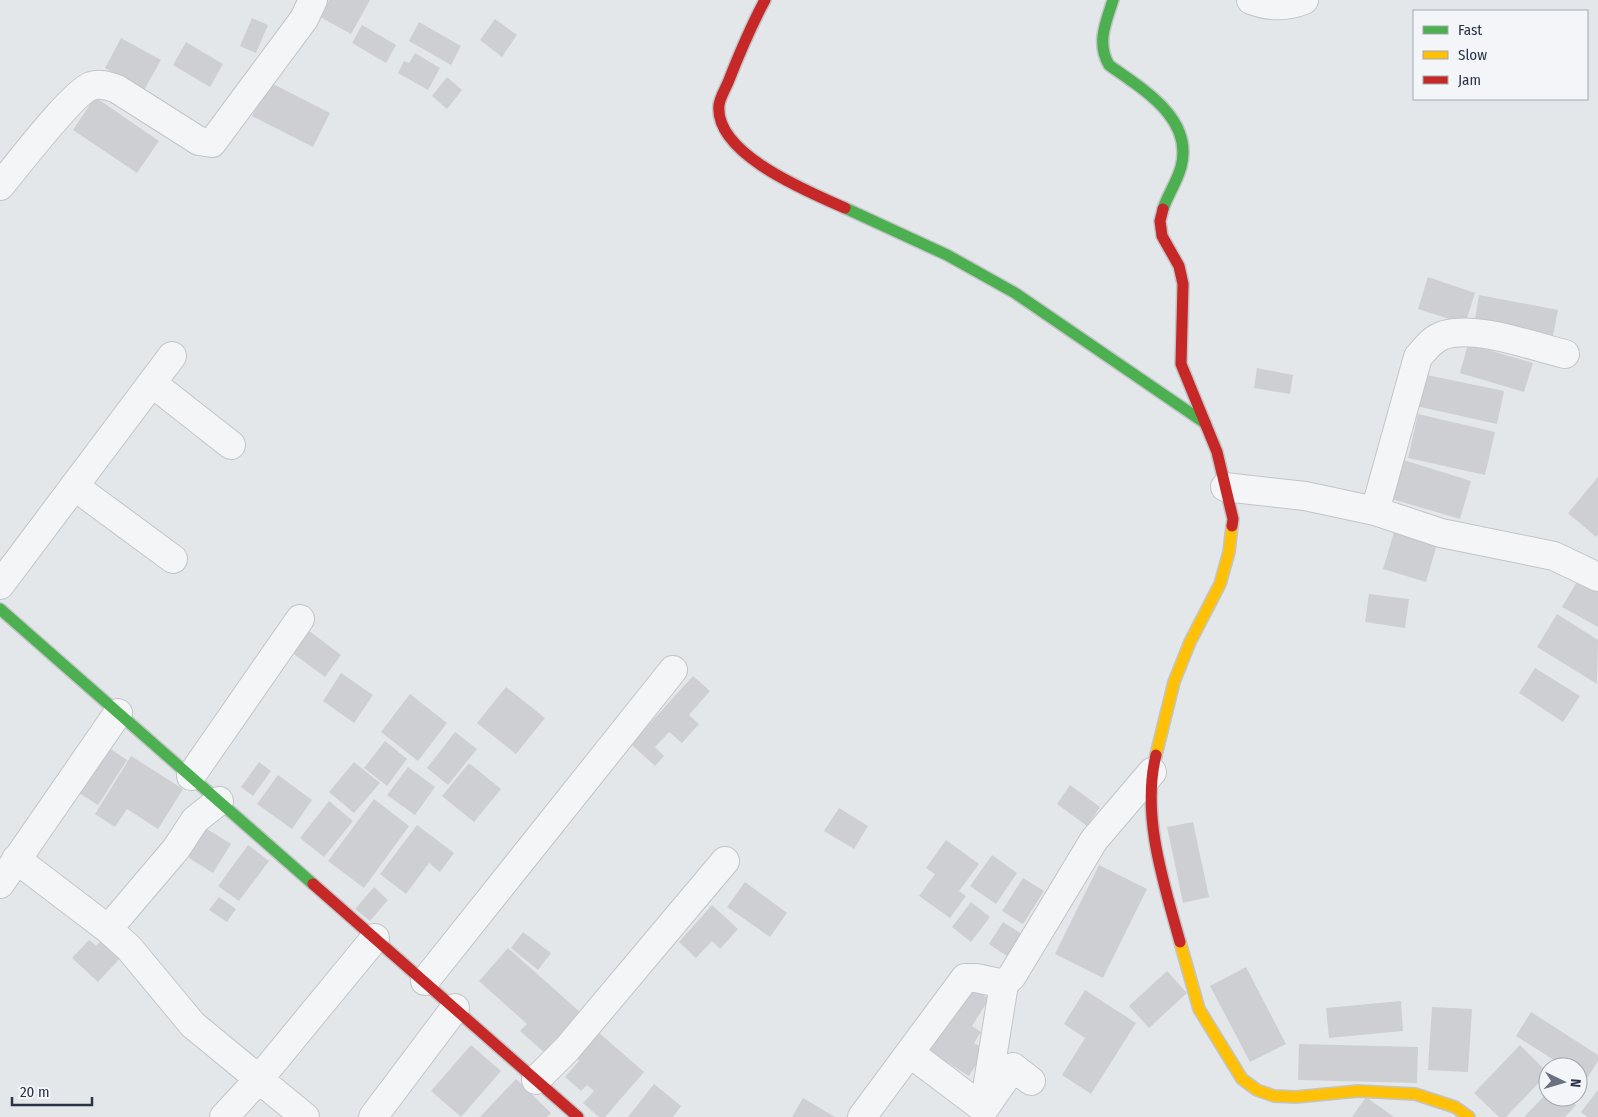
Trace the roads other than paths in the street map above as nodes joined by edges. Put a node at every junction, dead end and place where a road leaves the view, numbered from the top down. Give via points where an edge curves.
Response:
1 (313, 0) edge
2 (766, 0) edge
3 (1113, 0) edge
4 (1251, 0) edge
5 (1304, 0) edge
6 (0, 186) edge
7 (1565, 354) dead end
8 (172, 356) dead end
9 (152, 383) junction
10 (1205, 423) junction
11 (231, 445) dead end
12 (74, 486) junction
13 (1225, 486) junction
14 (1375, 511) junction
15 (174, 559) dead end
16 (1598, 577) edge
17 (0, 585) edge
18 (0, 609) edge
19 (300, 619) dead end
20 (673, 670) dead end
21 (118, 713) junction
22 (1152, 772) junction
23 (191, 776) junction
24 (219, 801) junction
25 (16, 859) junction
26 (725, 861) dead end
27 (0, 884) edge
28 (108, 929) junction
29 (375, 938) junction
30 (424, 981) junction
31 (1004, 984) junction
32 (455, 1008) junction
33 (910, 1053) junction
34 (259, 1079) junction
35 (536, 1080) junction
36 (1031, 1081) dead end
37 (984, 1109) junction
38 (224, 1117) edge
39 (305, 1117) edge
40 (373, 1117) edge
41 (578, 1117) edge
42 (862, 1117) edge
43 (1469, 1117) edge

1 - 6 street via 304,19 212,143 199,141 117,89 106,84 92,85 76,97
2 - 10 street via 747,34 719,104 726,134 740,148 792,184 947,255 1015,293
3 - 10 street via 1101,40 1103,56 1108,65 1169,111 1181,134 1182,164 1160,219 1161,232 1181,273 1179,353 1184,374
4 - 5 street via 1260,4 1290,6
7 - 14 street via 1465,332 1442,335 1428,345 1418,357
8 - 9 street
9 - 11 street
9 - 12 street
10 - 13 street via 1217,452
12 - 15 street
12 - 17 street
13 - 14 street via 1305,496
13 - 22 street via 1233,519 1229,552 1220,584 1190,642 1174,682
14 - 16 street via 1441,533 1554,556
18 - 21 street
19 - 23 street
20 - 30 street
21 - 23 street
21 - 25 street
22 - 31 street via 1094,840 1012,976
22 - 43 street via 1153,824 1164,884 1199,1009 1242,1078 1257,1090 1274,1096 1358,1091 1415,1094 1455,1107
23 - 24 street
24 - 28 street via 195,820 176,849
24 - 29 street
25 - 27 street
25 - 28 street
26 - 35 street via 567,1048
28 - 34 street via 129,948 193,1025
29 - 30 street
29 - 34 street
30 - 32 street
31 - 33 street via 965,978
31 - 37 street
32 - 35 street
32 - 40 street
33 - 37 street
33 - 42 street
34 - 38 street
34 - 39 street
35 - 41 street
36 - 37 street via 1013,1067

